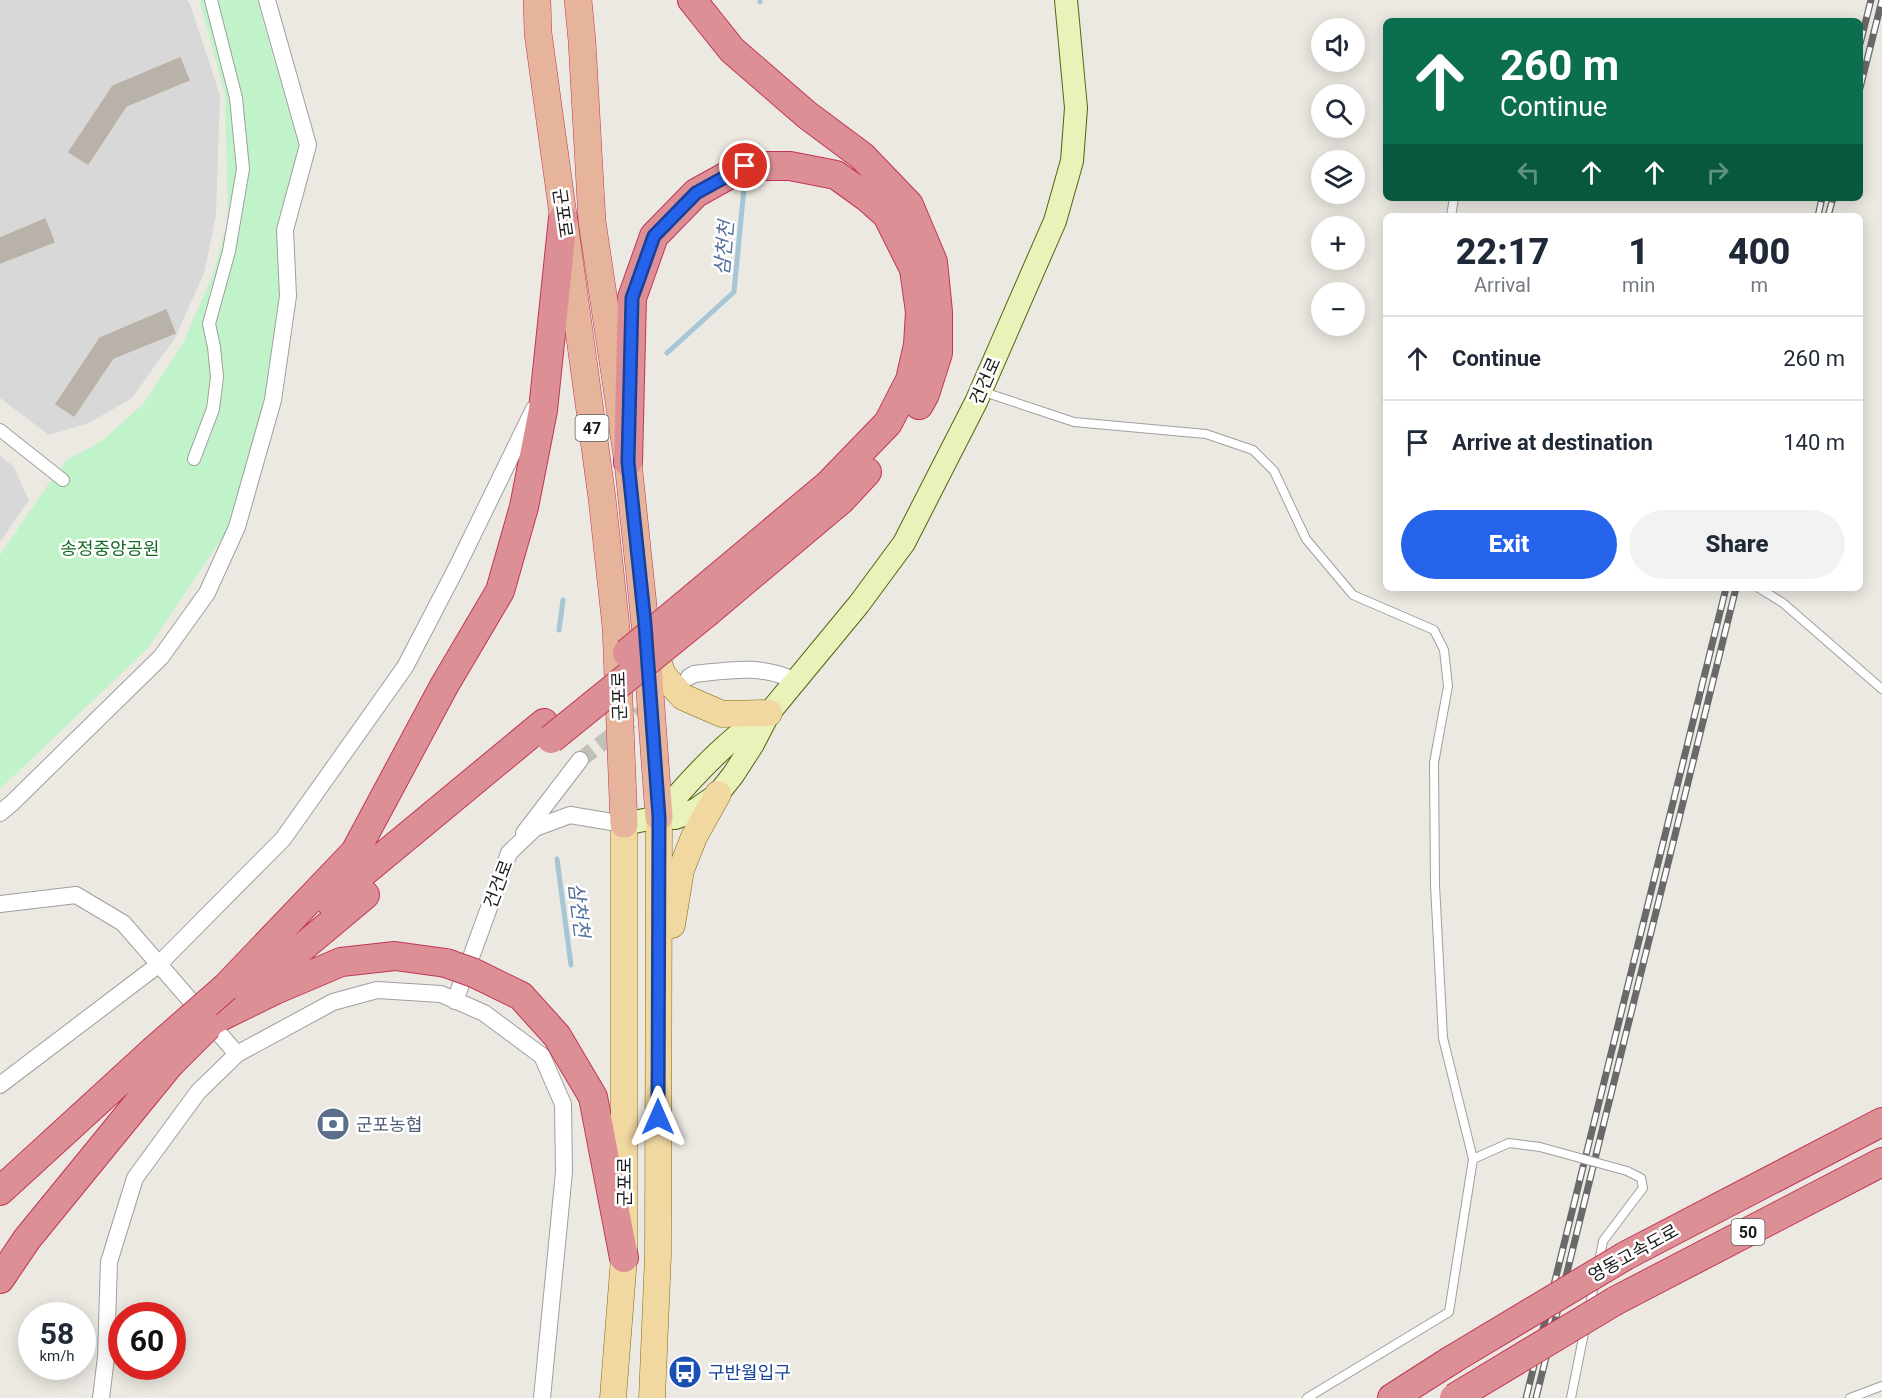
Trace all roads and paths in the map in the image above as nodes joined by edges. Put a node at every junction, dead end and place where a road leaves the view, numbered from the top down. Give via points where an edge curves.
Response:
1 (211, 0) edge
2 (267, 0) edge
3 (528, 0) edge
4 (537, 0) edge
5 (578, 0) edge
6 (591, 0) edge
7 (692, 0) edge
8 (1066, 0) edge
9 (538, 33) junction
10 (582, 41) junction
11 (563, 218) junction
12 (546, 386) junction
13 (981, 391) junction
14 (0, 430) edge
15 (194, 459) dead end
16 (628, 462) junction
17 (63, 480) dead end
18 (1764, 591) edge
19 (704, 602) junction
20 (645, 624) junction
21 (689, 677) dead end
22 (796, 681) junction
23 (1882, 689) edge
24 (769, 713) junction
25 (580, 760) tunnel mouth
26 (718, 794) junction
27 (0, 813) edge
28 (659, 817) junction
29 (624, 825) junction
30 (509, 853) junction
31 (0, 904) edge
32 (659, 933) junction
33 (158, 965) junction
34 (232, 994) junction
35 (455, 1001) junction
36 (212, 1021) junction
37 (237, 1054) junction
38 (161, 1058) junction
39 (0, 1085) edge
40 (1882, 1122) edge
41 (1473, 1159) junction
42 (1882, 1162) edge
43 (0, 1191) edge
44 (624, 1258) junction
45 (0, 1279) edge
46 (1882, 1386) edge
47 (100, 1398) edge
48 (542, 1398) edge
49 (613, 1398) edge
50 (652, 1398) edge
51 (1307, 1398) edge
52 (1392, 1398) edge
53 (1454, 1398) edge
54 (1571, 1398) edge
55 (1850, 1398) edge

1 - 15 street via 236,98 243,169 229,251 208,324 217,377 213,408
2 - 27 street via 308,145 285,230 288,296 273,400 237,527 207,593 161,657
3 - 9 main road, 군포로 / 47
4 - 9 highway, 47
5 - 10 highway, 47
6 - 10 main road, 군포로 / 47
7 - 19 highway via 732,50 862,156 909,205 933,262 938,312 938,353 925,394 901,435 841,500
8 - 13 main road, 건건로 via 1076,108 1072,161 1055,221
9 - 11 highway, 군포로 / 47
10 - 16 highway, 군포로 / 47 via 592,221
11 - 12 highway
11 - 29 highway, 군포로 / 47 via 616,627
12 - 33 street via 405,667 283,838
12 - 34 highway via 524,507 500,591 355,852
13 - 22 main road, 건건로 via 903,543
13 - 41 lane via 1074,422 1206,434 1253,450 1274,471 1306,539 1353,595 1434,630 1444,650 1448,686 1434,763 1443,1038
14 - 17 street
16 - 19 highway via 632,298 654,236 696,193 745,166 789,166 836,176 887,215 914,269 920,312 910,380 888,423
16 - 20 highway, 군포로 / 47
18 - 23 lane via 1783,603
19 - 34 highway, bridge
20 - 24 main road via 663,675 683,697 722,714
20 - 28 highway, 군포로 / 47
21 - 22 street via 752,669 782,674
22 - 24 main road, 건건로
24 - 26 main road, 건건로 via 748,752
24 - 28 main road, 건건로 via 747,727
25 - 30 street
26 - 28 main road, 건건로 via 675,818
26 - 32 main road via 681,870 671,926
28 - 29 main road, 건건로
28 - 32 main road, 군포로 / 47
29 - 30 street, 건건로 via 570,815 535,828
29 - 44 main road, 군포로 / 47
30 - 35 street, 건건로
31 - 33 street via 76,895 123,923
32 - 50 main road, 군포로 / 47 via 658,1256
33 - 37 street
33 - 39 street
34 - 36 highway
34 - 38 highway, bridge
35 - 37 street via 441,994 377,990 333,1002
35 - 48 street via 484,1013 542,1056 562,1104 564,1172
36 - 38 highway, bridge
36 - 44 highway, bridge via 341,962 395,956 446,963 521,996 557,1036 593,1097
37 - 47 street via 198,1092 135,1178 109,1262 106,1357
38 - 43 highway
38 - 45 highway
40 - 52 highway, 영동고속도로 / 50, bridge via 1625,1256
41 - 51 lane via 1449,1312
41 - 54 lane, bridge via 1509,1143 1627,1171 1641,1178 1643,1188 1603,1241
42 - 53 highway, 영동고속도로 / 50, bridge via 1615,1301
44 - 49 main road, 군포로 / 47
46 - 55 lane

